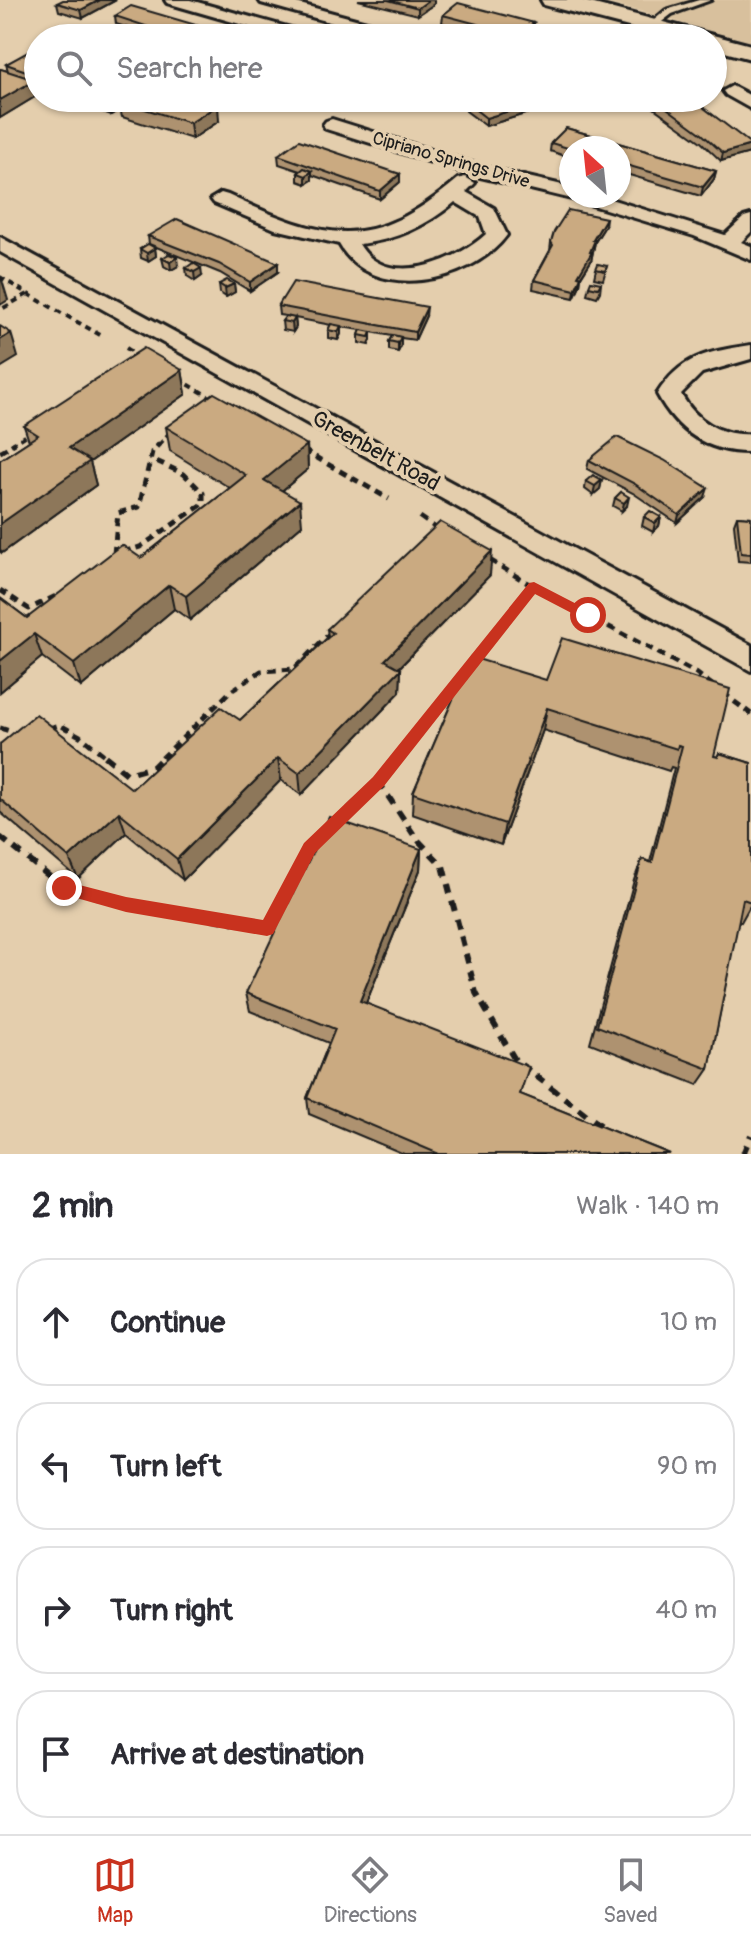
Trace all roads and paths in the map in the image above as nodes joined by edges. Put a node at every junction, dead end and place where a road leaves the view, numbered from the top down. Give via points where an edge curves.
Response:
1 (173, 0) edge
2 (267, 0) edge
3 (552, 0) edge
4 (707, 0) edge
5 (257, 24) edge
6 (354, 24) edge
7 (620, 24) edge
8 (653, 24) edge
9 (727, 46) edge
10 (751, 52) edge
11 (732, 91) dead end
12 (751, 104) edge
13 (332, 125) dead end
14 (479, 171) junction
15 (559, 190) edge
16 (452, 194) junction
17 (221, 199) dead end
18 (619, 208) edge
19 (751, 221) edge
20 (346, 239) junction
21 (729, 242) junction
22 (0, 243) edge
23 (751, 254) edge
24 (0, 277) edge
25 (28, 294) junction
26 (0, 310) edge
27 (102, 336) dead end
28 (126, 348) dead end
29 (751, 352) edge
30 (130, 366) edge
31 (177, 378) edge
32 (212, 399) junction
33 (204, 405) edge
34 (225, 406) edge
35 (39, 427) edge
36 (175, 428) edge
37 (751, 443) edge
38 (294, 445) edge
39 (0, 452) edge
40 (150, 458) junction
41 (389, 499) dead end
42 (420, 517) dead end
43 (438, 528) junction
44 (450, 536) edge
45 (427, 539) edge
46 (114, 554) junction
47 (486, 557) edge
48 (104, 563) edge
49 (534, 587) junction
50 (71, 589) edge
51 (0, 590) edge
52 (338, 625) edge
53 (751, 659) edge
54 (751, 714) edge
55 (0, 728) edge
56 (35, 732) edge
57 (12, 745) edge
58 (378, 781) junction
59 (0, 837) edge
60 (751, 1135) edge
61 (619, 1139) edge
62 (743, 1154) edge

1 - 5 street
2 - 6 street
3 - 7 street
4 - 8 lane via 669,12
9 - 10 street
11 - 12 street
13 - 14 street, Cipriano Springs Drive
14 - 15 street, Cipriano Springs Drive
14 - 16 street
16 - 20 street via 413,226
16 - 20 street via 484,208 497,235 454,264 425,273 392,274 357,259
17 - 20 street via 278,226
18 - 21 street
19 - 21 street
21 - 23 street
22 - 53 street, Greenbelt Road
24 - 25 path
25 - 26 path
25 - 27 path
28 - 30 path via 143,358
29 - 37 street via 708,361 679,375 669,394 677,413 695,429
31 - 32 path
32 - 33 path
32 - 34 path
35 - 39 path
36 - 40 path
38 - 41 path
40 - 46 path via 139,507 118,513
40 - 46 path via 184,474 203,493 203,504 140,547
42 - 43 path
43 - 44 path
43 - 45 path
46 - 48 path
47 - 49 path
49 - 54 path via 696,673
49 - 58 path
50 - 51 path via 29,609
52 - 56 path via 294,669 261,671 231,691 153,767 127,774 60,725
55 - 57 path via 23,735
58 - 59 path via 309,848 267,928 64,888
58 - 61 path via 416,838 443,866 476,993 515,1060
60 - 62 path

